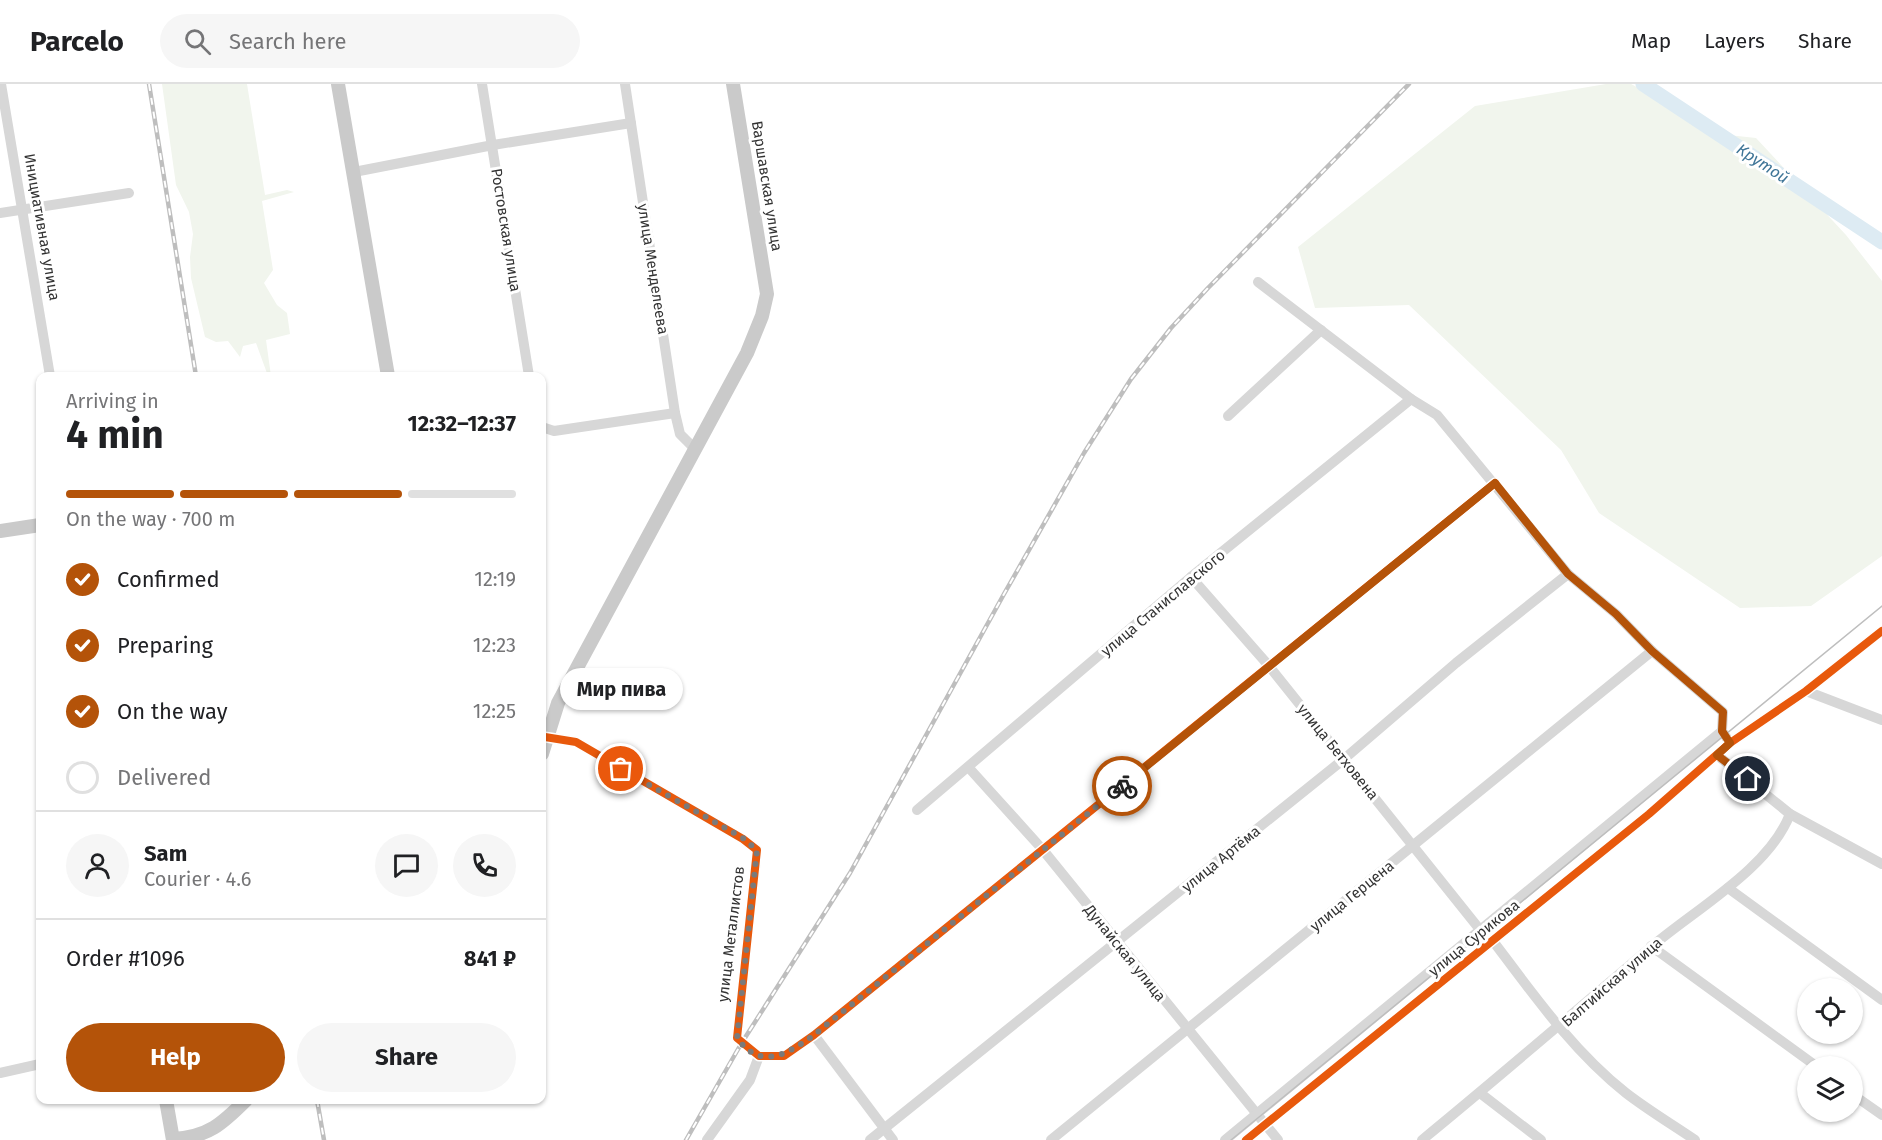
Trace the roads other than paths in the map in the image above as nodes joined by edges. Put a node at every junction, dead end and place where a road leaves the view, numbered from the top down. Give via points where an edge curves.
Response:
1 (1, 84) edge
2 (338, 84) edge
3 (482, 84) edge
4 (625, 84) edge
5 (733, 84) edge
6 (631, 123) junction
7 (493, 146) junction
8 (354, 172) junction
9 (129, 193) dead end
10 (22, 210) junction
11 (0, 213) edge
12 (1258, 282) dead end
13 (1321, 330) junction
14 (49, 372) edge
15 (387, 372) edge
16 (529, 372) edge
17 (1411, 399) junction
18 (675, 413) junction
19 (1228, 416) dead end
20 (546, 428) edge
21 (694, 448) junction
22 (1495, 483) junction
23 (36, 526) edge
24 (0, 531) edge
25 (1568, 574) junction
26 (1191, 577) junction
27 (1882, 631) edge
28 (1652, 651) junction
29 (1269, 666) junction
30 (1806, 691) junction
31 (1882, 720) edge
32 (1722, 731) junction
33 (546, 734) edge
34 (546, 737) edge
35 (1730, 743) junction
36 (1717, 755) junction
37 (1344, 759) junction
38 (969, 768) junction
39 (917, 810) dead end
40 (1790, 814) junction
41 (1413, 846) junction
42 (1043, 850) junction
43 (1882, 864) edge
44 (1728, 888) junction
45 (1481, 931) junction
46 (1492, 941) junction
47 (1117, 943) junction
48 (1652, 946) junction
49 (1882, 999) edge
50 (1559, 1027) junction
51 (1187, 1030) junction
52 (814, 1035) junction
53 (759, 1056) junction
54 (1802, 1056) edge
55 (36, 1065) edge
56 (0, 1073) edge
57 (1480, 1093) junction
58 (1863, 1102) edge
59 (167, 1104) edge
60 (242, 1104) edge
61 (1257, 1114) junction
62 (1882, 1115) edge
63 (1266, 1125) junction
64 (884, 1130) junction
65 (173, 1140) edge
66 (706, 1140) edge
67 (870, 1140) edge
68 (892, 1140) edge
69 (1051, 1140) edge
70 (1225, 1140) edge
71 (1246, 1140) edge
72 (1278, 1140) edge
73 (1422, 1140) edge
74 (1541, 1140) edge
75 (1695, 1140) edge

1 - 10 street, Инициативная улица
2 - 8 main road
3 - 7 street, Ростовская улица
4 - 6 street, улица Менделеева
5 - 21 main road, Варшавская улица via 767,294 755,337
6 - 7 street
6 - 18 street, улица Менделеева
7 - 8 street
7 - 16 street, Ростовская улица
8 - 15 main road
9 - 10 street
10 - 11 street
10 - 14 street, Инициативная улица
12 - 13 street
13 - 17 street
13 - 19 street
17 - 22 street via 1437,415
17 - 26 street, улица Станиславского
18 - 20 street via 554,431
18 - 21 street, улица Менделеева via 680,434
21 - 33 main road via 558,703
22 - 25 street
22 - 29 street
23 - 24 main road
25 - 28 street
25 - 37 street, улица Артёма
26 - 29 street, улица Бетховена
26 - 38 street, улица Станиславского
27 - 30 street, улица Сурикова
28 - 32 street via 1723,712
28 - 41 street, улица Герцена
29 - 37 street, улица Бетховена
29 - 42 street
30 - 31 street
30 - 35 street, улица Сурикова
32 - 35 street
32 - 45 street, улица Сурикова
34 - 53 street, улица Металлистов via 576,741 743,838 757,850 737,1038
35 - 36 street, улица Сурикова
36 - 40 street
36 - 46 street, улица Сурикова
37 - 41 street, улица Бетховена
37 - 47 street, улица Артёма
38 - 39 street, улица Станиславского
38 - 42 street, Дунайская улица
40 - 43 street
40 - 44 street, Балтийская улица via 1779,838
41 - 45 street, улица Бетховена
41 - 51 street, улица Герцена
42 - 47 street, Дунайская улица
42 - 52 street
44 - 48 street, Балтийская улица
44 - 49 street
45 - 61 street, улица Сурикова
46 - 50 street
46 - 63 street, улица Сурикова
47 - 51 street, Дунайская улица
47 - 64 street, улица Артёма
48 - 50 street, Балтийская улица
48 - 54 street
50 - 57 street, Балтийская улица
50 - 75 street via 1626,1093
51 - 61 street, Дунайская улица
51 - 69 street, улица Герцена
52 - 53 street via 784,1056
52 - 64 street
53 - 66 street via 750,1080
55 - 56 street
57 - 73 street, Балтийская улица
57 - 74 street
58 - 62 street
59 - 65 main road
60 - 65 main road via 216,1128
61 - 63 street, Дунайская улица
61 - 70 street, улица Сурикова
63 - 71 street, улица Сурикова
63 - 72 street, Дунайская улица
64 - 67 street, улица Артёма
64 - 68 street

